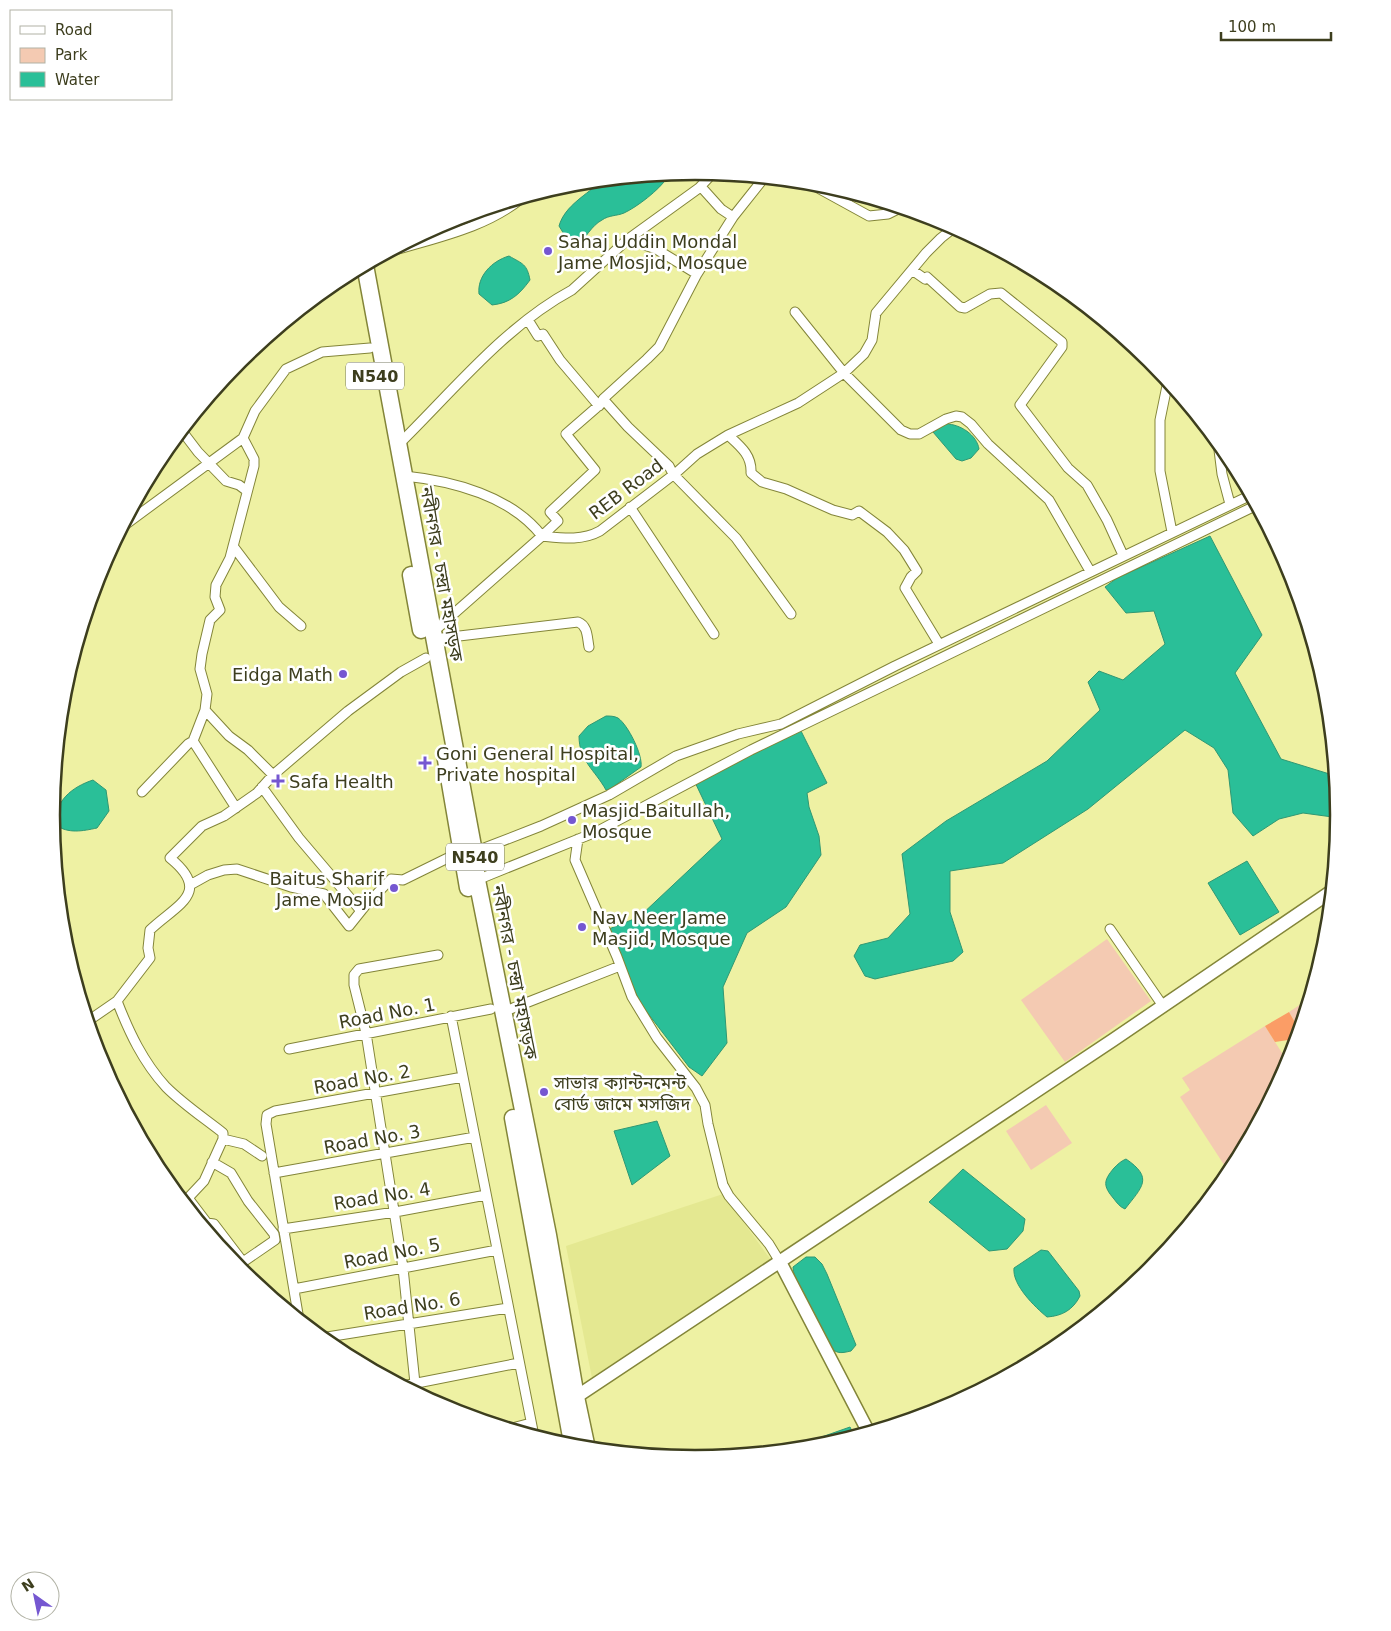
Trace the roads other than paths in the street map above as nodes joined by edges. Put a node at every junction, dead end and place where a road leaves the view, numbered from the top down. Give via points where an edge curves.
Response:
1 (706, 180) edge
2 (760, 183) edge
3 (699, 188) junction
4 (842, 198) edge
5 (505, 210) edge
6 (892, 212) edge
7 (734, 217) junction
8 (948, 232) edge
9 (628, 239) junction
10 (425, 241) edge
11 (912, 270) junction
12 (366, 272) edge
13 (697, 274) junction
14 (357, 278) edge
15 (795, 312) dead end
16 (528, 320) junction
17 (370, 348) junction
18 (844, 373) junction
19 (1166, 389) edge
20 (601, 403) junction
21 (728, 435) junction
22 (186, 436) edge
23 (243, 438) junction
24 (399, 444) junction
25 (1221, 458) edge
26 (209, 464) junction
27 (673, 474) junction
28 (405, 476) junction
29 (247, 491) junction
30 (1245, 497) edge
31 (1230, 504) junction
32 (630, 507) junction
33 (1251, 508) edge
34 (134, 519) edge
35 (1172, 532) junction
36 (542, 536) junction
37 (233, 546) junction
38 (1123, 555) junction
39 (1090, 571) junction
40 (791, 614) dead end
41 (302, 626) dead end
42 (714, 634) dead end
43 (433, 636) junction
44 (939, 644) junction
45 (589, 647) dead end
46 (426, 658) junction
47 (205, 710) junction
48 (193, 741) junction
49 (273, 775) junction
50 (262, 787) junction
51 (142, 792) dead end
52 (236, 808) junction
53 (578, 839) junction
54 (468, 852) junction
55 (477, 880) junction
56 (190, 885) junction
57 (1326, 895) edge
58 (361, 911) junction
59 (1110, 929) dead end
60 (438, 955) dead end
61 (620, 966) junction
62 (117, 1001) junction
63 (1163, 1006) junction
64 (497, 1010) junction
65 (452, 1016) junction
66 (93, 1017) edge
67 (366, 1033) junction
68 (289, 1049) dead end
69 (463, 1077) junction
70 (376, 1092) junction
71 (475, 1137) junction
72 (223, 1139) junction
73 (385, 1152) junction
74 (262, 1156) dead end
75 (212, 1162) junction
76 (274, 1172) junction
77 (486, 1195) junction
78 (187, 1197) edge
79 (395, 1212) junction
80 (208, 1223) edge
81 (283, 1228) junction
82 (228, 1246) edge
83 (497, 1250) junction
84 (243, 1262) edge
85 (780, 1262) junction
86 (403, 1268) junction
87 (294, 1289) junction
88 (508, 1308) junction
89 (297, 1311) edge
90 (408, 1323) junction
91 (331, 1336) edge
92 (519, 1363) junction
93 (415, 1385) edge
94 (419, 1387) edge
95 (576, 1397) junction
96 (531, 1423) junction
97 (521, 1426) edge
98 (866, 1427) edge
99 (532, 1429) edge
100 (571, 1439) edge
101 (585, 1441) edge

1 - 3 street
2 - 7 street
3 - 7 street
3 - 9 street
4 - 6 street via 869,216
5 - 10 street via 468,229
7 - 13 street
8 - 11 street, REB Road
9 - 13 street via 656,249
9 - 16 street via 572,290
11 - 18 street, REB Road via 876,313 872,340 864,354
11 - 38 street via 925,279 927,277 960,307 965,308 990,294 1001,293 1062,342 1062,347 1020,405 1068,468 1087,485 1108,520
12 - 24 highway, নবীনগর - চন্দ্রা মহাসড়ক / N540
13 - 20 street via 659,347
14 - 17 highway, নবীনগর - চন্দ্রা মহাসড়ক / N540
15 - 18 street
16 - 20 street via 538,336 543,334 560,360
16 - 24 street via 512,331
17 - 23 street via 322,352 286,369 255,411
17 - 46 highway, নবীনগর - চন্দ্রা মহাসড়ক / N540
18 - 21 street, REB Road via 798,403
18 - 39 street via 900,430 910,434 919,434 956,416 972,424 988,444 1049,500
19 - 35 street via 1160,420 1160,471
20 - 27 street via 669,466
20 - 36 street via 566,434 595,470 550,512 558,521
21 - 27 street, REB Road
21 - 44 street via 748,454 752,473 762,482 833,510 852,514 860,512 887,532 917,571 905,588
22 - 26 street
23 - 26 street
23 - 29 street via 254,459
24 - 28 highway, নবীনগর - চন্দ্রা মহাসড়ক / N540
25 - 31 street
26 - 29 street via 226,481
26 - 34 street
27 - 32 street, REB Road
27 - 40 street via 736,538
28 - 36 street via 443,482 497,501 513,509
28 - 43 highway, নবীনগর - চন্দ্রা মহাসড়ক / N540
29 - 37 street
30 - 31 street
31 - 35 street
32 - 36 street, REB Road via 590,536
32 - 42 street
33 - 53 street via 751,750
35 - 38 street
36 - 43 street
37 - 41 street via 280,607
37 - 47 street via 216,585 215,597 220,610 210,620 202,654 200,669 207,694
38 - 39 street
39 - 44 street
43 - 45 street via 578,622 586,629
43 - 54 highway, নবীনগর - চন্দ্রা মহাসড়ক / N540
44 - 54 street via 781,724 738,734 676,756 609,795 541,826
46 - 49 street via 348,711
46 - 54 highway, নবীনগর - চন্দ্রা মহাসড়ক / N540
47 - 48 street
47 - 49 street
48 - 51 street
48 - 52 street
49 - 50 street
50 - 52 street
50 - 58 street via 299,838
52 - 56 street via 202,826 170,858
53 - 55 street
53 - 61 street via 575,860
54 - 55 highway, নবীনগর - চন্দ্রা মহাসড়ক / N540
54 - 58 street via 403,880 391,879
54 - 64 highway, নবীনগর - চন্দ্রা মহাসড়ক / N540
55 - 64 highway, নবীনগর - চন্দ্রা মহাসড়ক / N540
56 - 58 street via 208,875 237,869 291,888 324,894 349,926
56 - 62 street via 185,901 150,930 150,958
57 - 63 street
59 - 63 street
60 - 67 street via 359,969 354,975 354,985
61 - 64 street, Road No. 1
61 - 85 street via 632,997 657,1038 696,1088 705,1105 723,1185
62 - 66 street
62 - 72 street via 129,1032 147,1063 167,1087 223,1133
63 - 85 street
64 - 65 street, Road No. 1
64 - 95 highway, নবীনগর - চন্দ্রা মহাসড়ক / N540 via 548,1235
64 - 100 highway, নবীনগর - চন্দ্রা মহাসড়ক / N540
65 - 67 street, Road No. 1
65 - 69 street
67 - 68 street, Road No. 1
67 - 70 street
69 - 70 street, Road No. 2
69 - 71 street
70 - 73 street
70 - 76 street, Road No. 2 via 275,1111 267,1116
71 - 73 street, Road No. 3
71 - 77 street
72 - 74 street via 244,1144
72 - 75 street
73 - 76 street, Road No. 3
73 - 79 street
75 - 78 street via 204,1181
75 - 84 street via 231,1173 274,1234 275,1240
76 - 81 street
77 - 79 street, Road No. 4
77 - 83 street
79 - 81 street, Road No. 4
79 - 86 street
80 - 82 street via 214,1224
81 - 87 street
83 - 86 street, Road No. 5
83 - 88 street
85 - 95 street
85 - 98 street
86 - 87 street, Road No. 5
86 - 90 street
87 - 89 street
88 - 90 street, Road No. 6
88 - 92 street
90 - 91 street, Road No. 6
90 - 93 street
92 - 94 street
92 - 96 street
95 - 101 highway, নবীনগর - চন্দ্রা মহাসড়ক / N540
96 - 97 street
96 - 99 street

